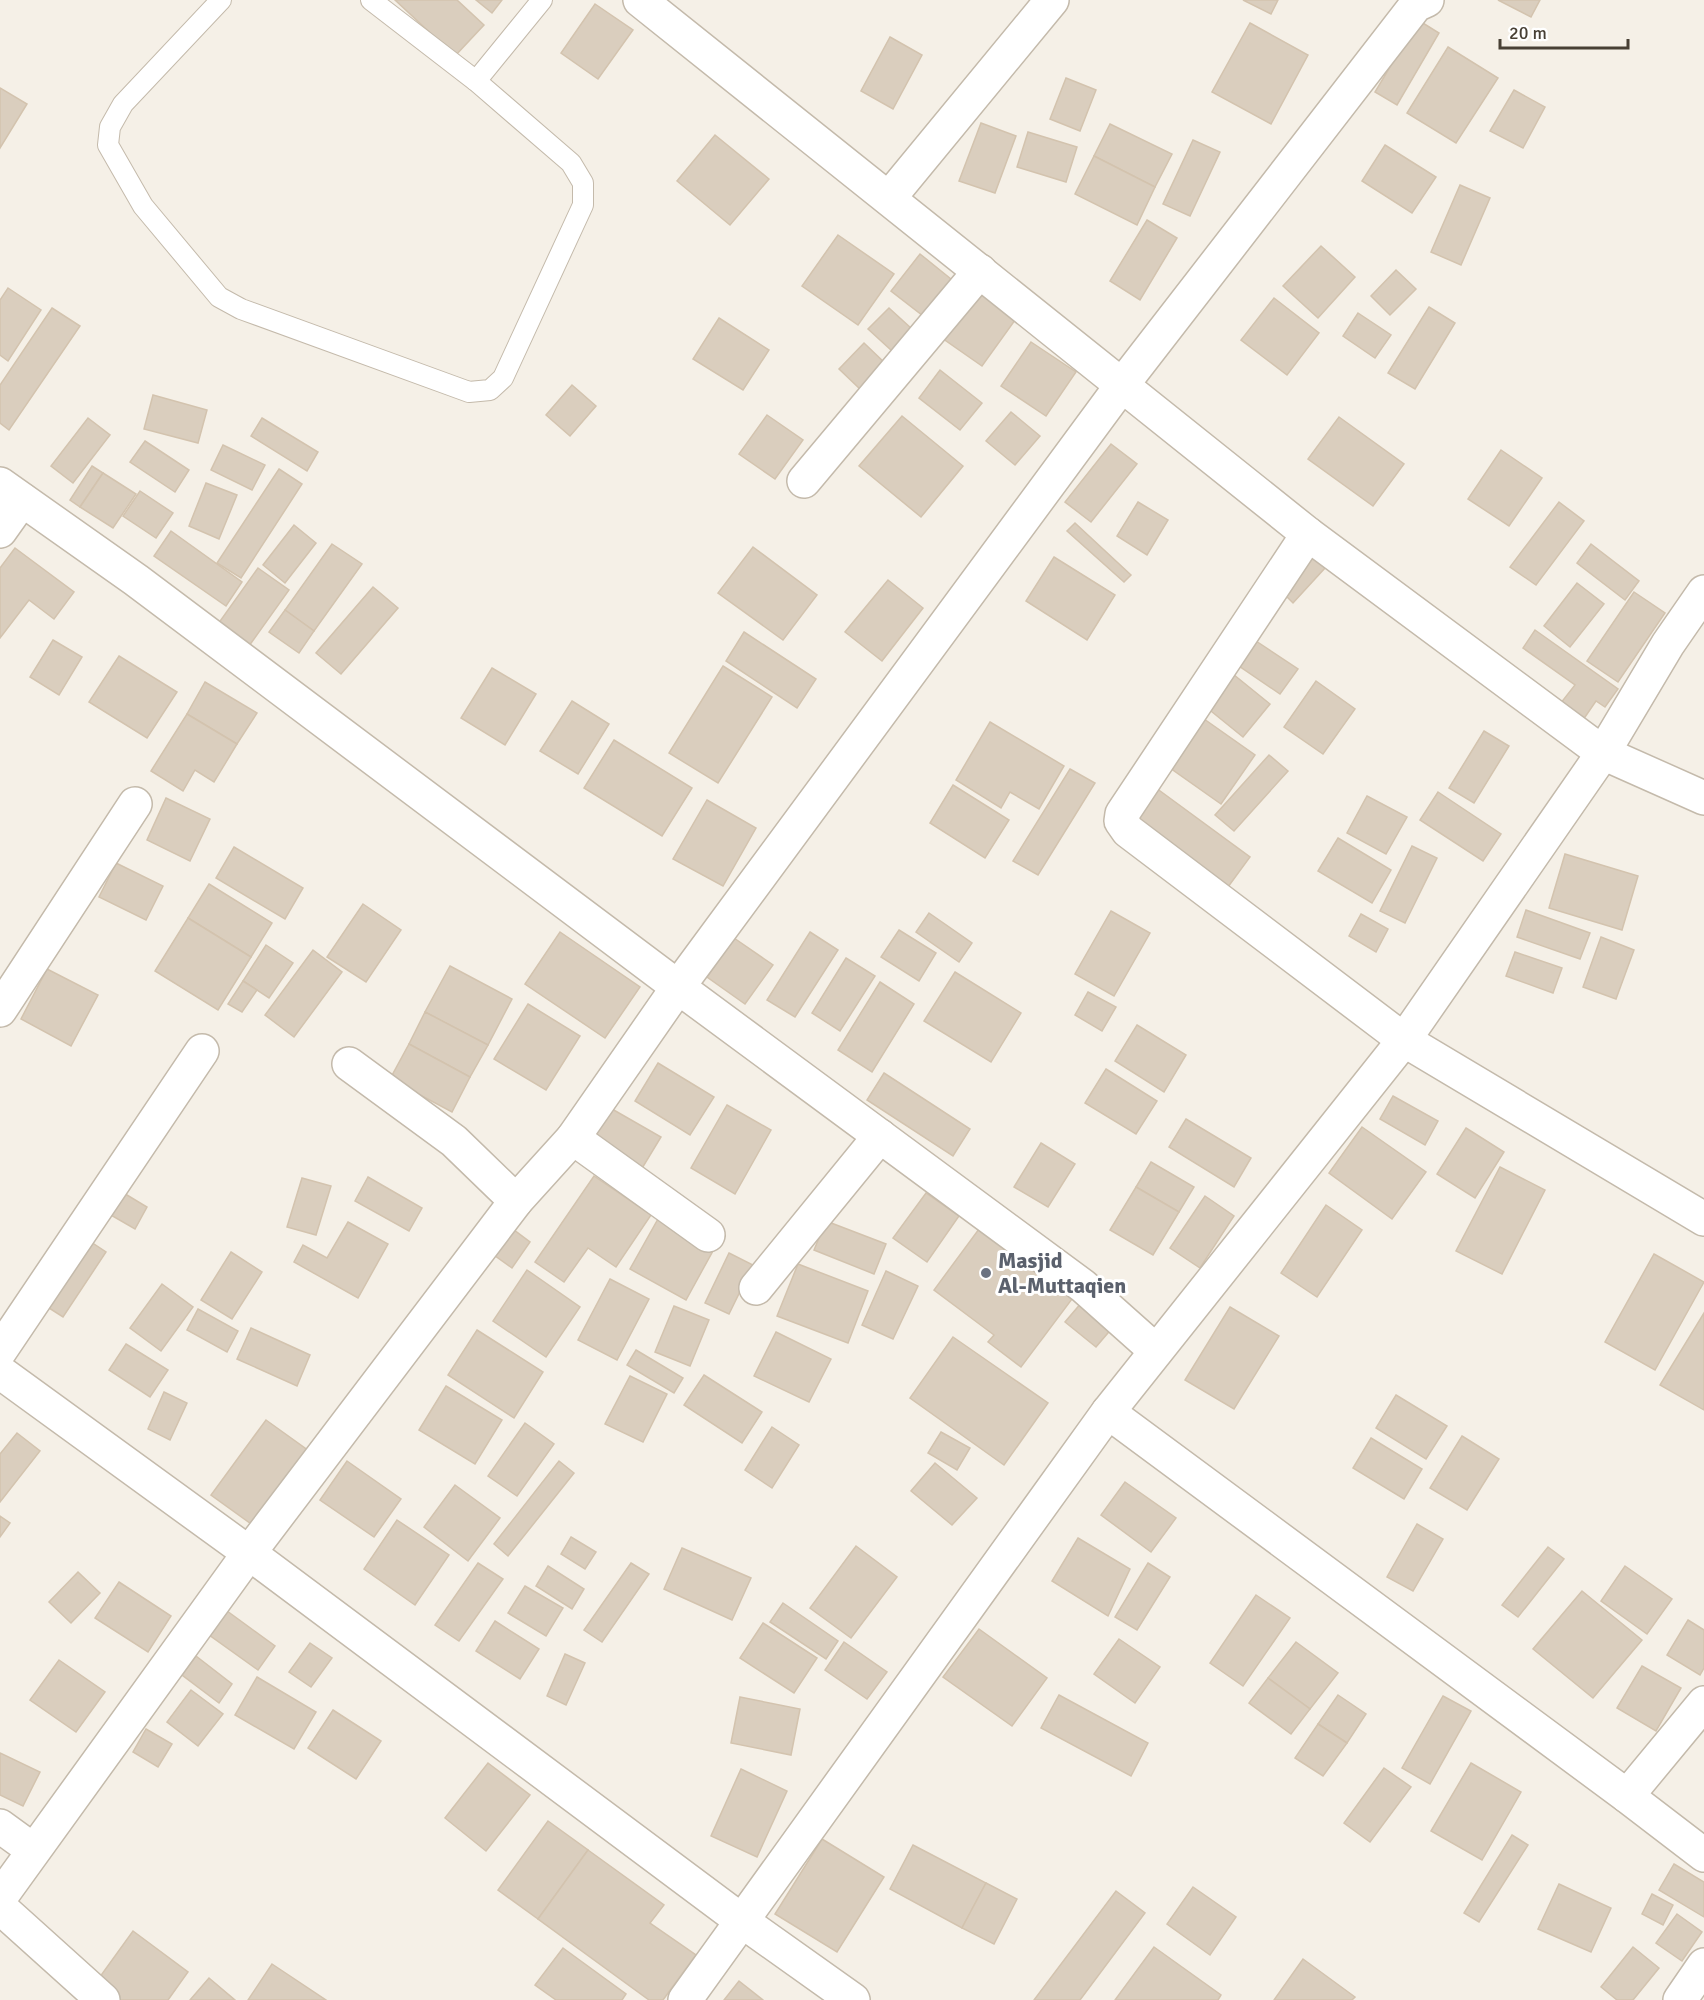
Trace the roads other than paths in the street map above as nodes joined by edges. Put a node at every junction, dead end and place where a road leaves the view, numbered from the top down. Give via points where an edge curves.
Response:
1 (221, 0) edge
2 (371, 0) edge
3 (542, 0) edge
4 (640, 0) edge
5 (1052, 0) edge
6 (1427, 0) edge
7 (476, 81) junction
8 (889, 198) junction
9 (980, 271) junction
10 (1122, 385) junction
11 (804, 481) dead end
12 (11, 492) edge
13 (0, 531) edge
14 (1308, 534) junction
15 (1704, 592) edge
16 (1603, 753) junction
17 (1704, 798) edge
18 (135, 804) dead end
19 (678, 987) junction
20 (0, 1010) edge
21 (1404, 1040) junction
22 (202, 1051) dead end
23 (349, 1064) dead end
24 (880, 1136) junction
25 (573, 1138) junction
26 (516, 1201) junction
27 (1704, 1219) edge
28 (708, 1235) dead end
29 (756, 1288) dead end
30 (0, 1351) edge
31 (1156, 1351) junction
32 (0, 1372) edge
33 (1108, 1412) junction
34 (249, 1553) junction
35 (1704, 1703) edge
36 (1627, 1796) junction
37 (0, 1826) edge
38 (33, 1850) junction
39 (1704, 1856) edge
40 (742, 1921) junction
41 (1704, 1965) edge
42 (103, 2000) edge
43 (685, 2000) edge
44 (853, 2000) edge
45 (1680, 2000) edge

1 - 7 lane via 123,104 110,126 108,145 143,206 219,297 233,305 469,392 490,390 503,378 583,205 583,183 571,163
2 - 7 lane
3 - 7 lane
4 - 8 street
5 - 8 street
6 - 10 street via 1416,6
8 - 9 street
9 - 10 street
9 - 11 street
10 - 14 street
10 - 19 street
12 - 13 street
12 - 19 street via 136,580
14 - 16 street
14 - 21 street via 1121,821 1128,831
15 - 16 street
16 - 17 street
16 - 21 street
18 - 20 street
19 - 24 street
19 - 25 street
21 - 27 street
21 - 31 street
22 - 30 street
23 - 26 street via 454,1141
24 - 29 street
24 - 31 street via 1083,1286
25 - 26 street
25 - 28 street
26 - 34 street
31 - 33 street
32 - 34 street
33 - 36 street
33 - 40 street
34 - 38 street
34 - 40 street
35 - 36 street
36 - 39 street
37 - 38 street
38 - 42 street via 2,1895 2,1909
40 - 43 street
40 - 44 street
41 - 45 street

